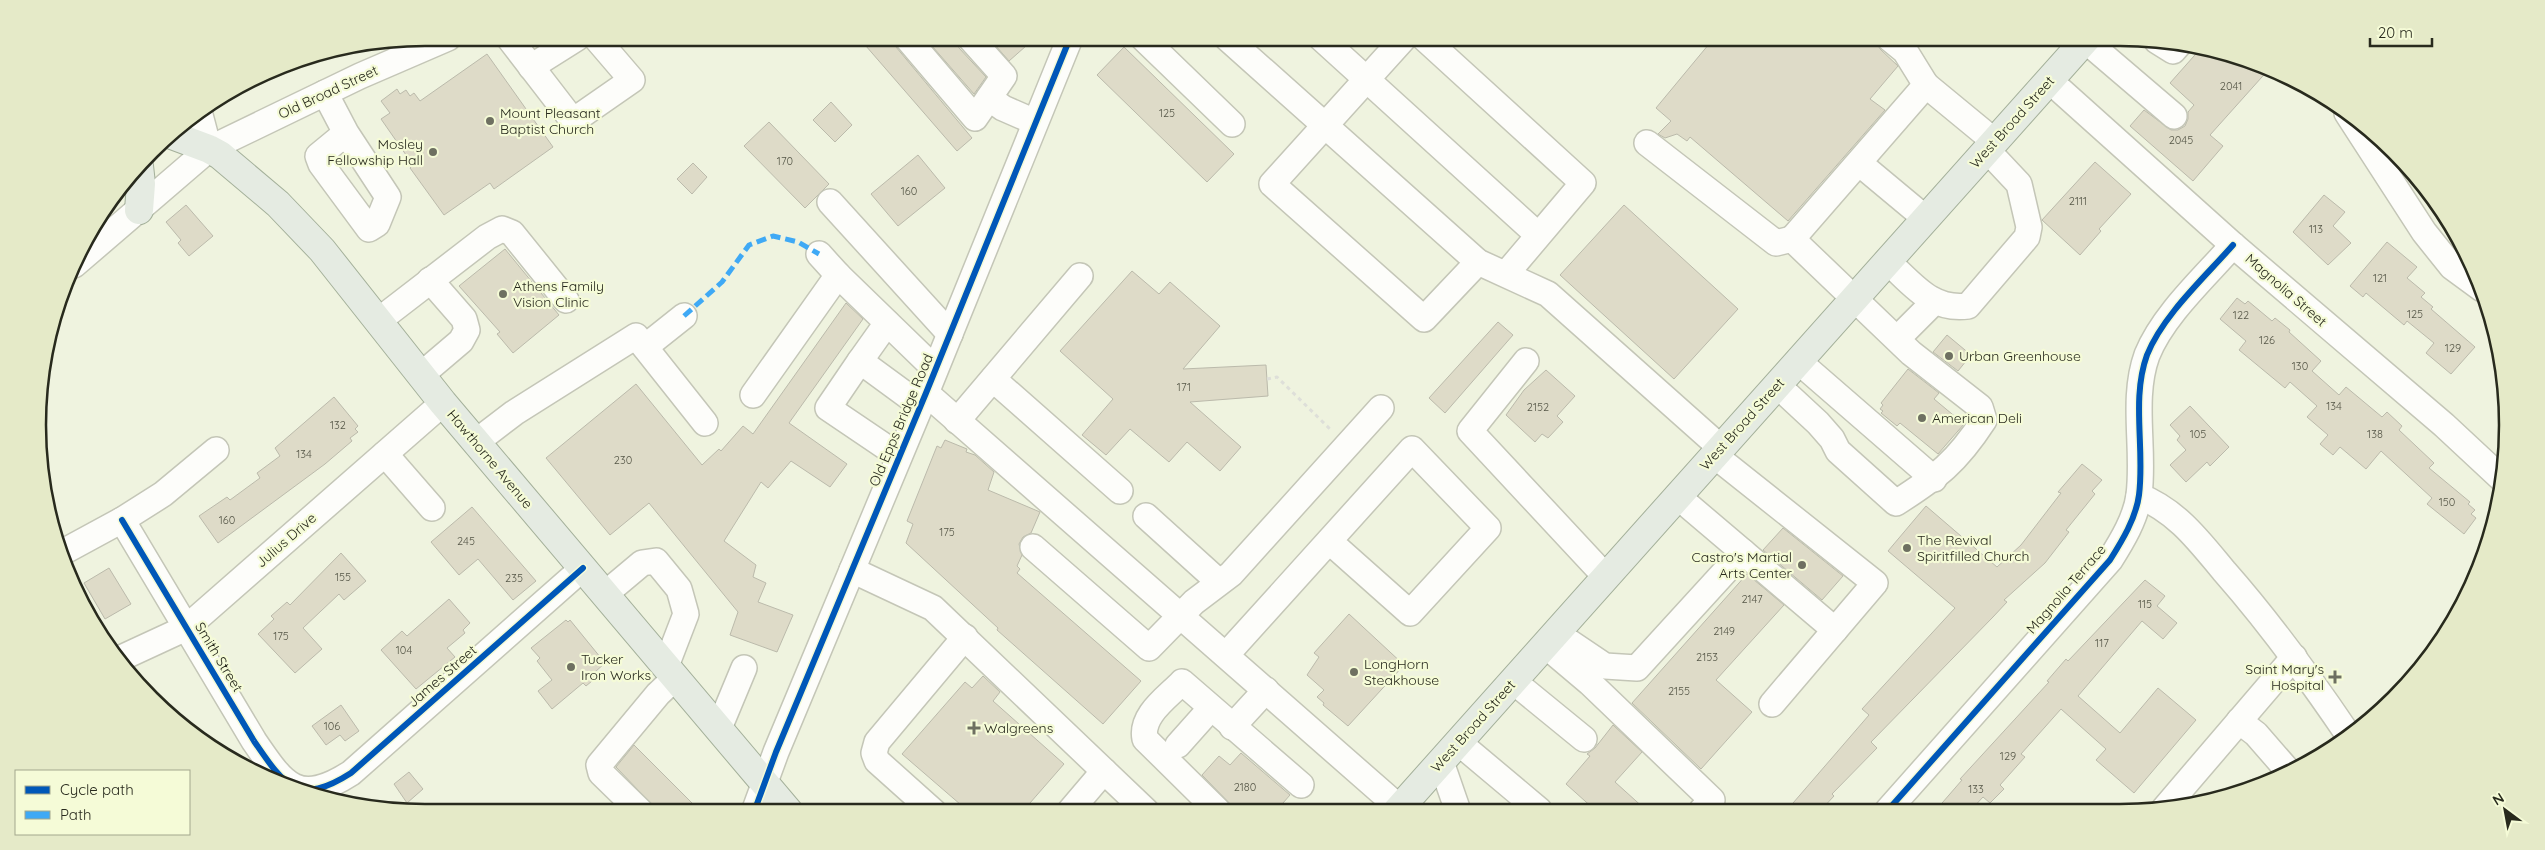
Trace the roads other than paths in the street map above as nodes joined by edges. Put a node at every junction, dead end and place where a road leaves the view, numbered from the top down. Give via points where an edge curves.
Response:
1 (515, 46) edge
2 (564, 46) edge
3 (603, 46) edge
4 (914, 46) edge
5 (977, 46) edge
6 (1067, 46) edge
7 (1151, 46) edge
8 (1236, 46) edge
9 (1330, 46) edge
10 (1397, 46) edge
11 (1433, 46) edge
12 (1899, 46) edge
13 (2080, 46) edge
14 (2094, 46) edge
15 (409, 47) edge
16 (531, 67) junction
17 (1367, 78) junction
18 (2048, 80) junction
19 (1926, 85) junction
20 (325, 93) junction
21 (989, 98) junction
22 (2174, 116) dead end
23 (201, 120) edge
24 (1035, 122) junction
25 (1232, 124) dead end
26 (1324, 125) junction
27 (2359, 131) edge
28 (346, 133) dead end
29 (178, 137) edge
30 (1647, 143) dead end
31 (1990, 145) junction
32 (209, 149) junction
33 (1859, 163) junction
34 (140, 175) edge
35 (830, 202) dead end
36 (139, 210) junction
37 (1924, 218) junction
38 (1538, 235) junction
39 (1792, 239) junction
40 (2233, 245) junction
41 (86, 254) edge
42 (819, 254) dead end
43 (1887, 261) junction
44 (1478, 262) junction
45 (1506, 274) junction
46 (838, 276) junction
47 (1080, 276) dead end
48 (430, 280) junction
49 (2470, 280) edge
50 (1855, 297) junction
51 (566, 300) dead end
52 (1934, 302) junction
53 (684, 316) dead end
54 (378, 321) junction
55 (887, 323) junction
56 (950, 334) junction
57 (1898, 338) junction
58 (645, 347) junction
59 (860, 361) junction
60 (1526, 361) dead end
61 (1798, 361) junction
62 (935, 369) junction
63 (421, 375) junction
64 (993, 379) junction
65 (1777, 385) junction
66 (753, 395) dead end
67 (923, 399) junction
68 (443, 403) junction
69 (1381, 408) dead end
70 (957, 421) junction
71 (705, 424) dead end
72 (476, 442) junction
73 (216, 450) dead end
74 (1718, 452) junction
75 (385, 454) junction
76 (899, 456) junction
77 (2496, 473) edge
78 (1934, 479) junction
79 (1120, 492) dead end
80 (1677, 496) junction
81 (2139, 496) junction
82 (432, 508) dead end
83 (1146, 516) dead end
84 (122, 520) junction
85 (1329, 541) junction
86 (1033, 547) dead end
87 (67, 550) edge
88 (1743, 552) junction
89 (583, 568) junction
90 (852, 570) junction
91 (1606, 576) junction
92 (1219, 582) junction
93 (605, 594) junction
94 (1179, 616) junction
95 (186, 628) junction
96 (1835, 630) junction
97 (965, 637) junction
98 (1550, 639) junction
99 (1226, 654) junction
100 (125, 657) edge
101 (2294, 657) junction
102 (744, 668) dead end
103 (671, 672) junction
104 (1513, 681) junction
105 (1266, 690) junction
106 (1772, 704) dead end
107 (1212, 708) junction
108 (2239, 721) junction
109 (1232, 727) junction
110 (719, 728) junction
111 (2345, 729) edge
112 (1584, 739) dead end
113 (1458, 742) junction
114 (1178, 745) dead end
115 (1441, 762) junction
116 (2284, 767) edge
117 (1104, 771) junction
118 (281, 775) edge
119 (765, 783) junction
120 (1301, 785) dead end
121 (319, 789) edge
122 (2171, 801) edge
123 (633, 804) edge
124 (757, 804) edge
125 (782, 804) edge
126 (925, 804) edge
127 (1076, 804) edge
128 (1139, 804) edge
129 (1211, 804) edge
130 (1393, 804) edge
131 (1405, 804) edge
132 (1456, 804) edge
133 (1532, 804) edge
134 (1708, 804) edge
135 (1893, 804) edge

1 - 16 street
2 - 16 street
3 - 16 street via 632,80 573,122
4 - 21 street via 976,118
5 - 21 street via 1004,76
6 - 24 street, Old Epps Bridge Road
7 - 25 street
8 - 26 street
9 - 17 street
10 - 17 street
11 - 38 street via 1582,183
12 - 19 street
13 - 18 main road, West Broad Street
14 - 22 street
15 - 20 street, Old Broad Street
17 - 26 street
17 - 38 street
18 - 31 main road, West Broad Street
18 - 40 street, Magnolia Street
19 - 31 street
19 - 33 street
20 - 28 street
20 - 32 street, Old Broad Street
21 - 24 street
23 - 32 street
24 - 56 street, Old Epps Bridge Road
26 - 44 street
26 - 44 street via 1272,184 1294,204 1424,319
27 - 49 street via 2424,232 2452,266
29 - 32 main road, Hawthorne Avenue
30 - 39 street via 1776,243
31 - 37 main road, West Broad Street
31 - 52 street via 2019,184 2029,227 2027,237 1968,306 1953,308
32 - 36 street, Old Broad Street
32 - 54 main road, Hawthorne Avenue via 254,183 290,217 349,282
33 - 37 street
33 - 39 street
34 - 36 main road
35 - 56 street
36 - 41 street, Old Broad Street
37 - 43 main road, West Broad Street
38 - 45 street
39 - 50 street
40 - 77 street, Magnolia Street
40 - 81 street, Magnolia Terrace via 2165,323 2147,357 2140,401
42 - 46 street
43 - 50 main road, West Broad Street
43 - 52 street
44 - 45 street
45 - 74 street via 1548,294
46 - 55 street
46 - 66 street
47 - 64 street
48 - 51 street via 487,237 502,230 512,233
48 - 54 street
48 - 63 street via 464,319 467,330 460,341
50 - 57 street
50 - 61 main road, West Broad Street
52 - 57 street
53 - 58 street
54 - 63 main road, Hawthorne Avenue
55 - 59 street
55 - 62 street
56 - 62 street, Old Epps Bridge Road
57 - 78 street via 1911,353 1980,408 1984,420 1968,444
58 - 71 street
58 - 72 street via 636,336
59 - 67 street
59 - 76 street via 828,408
60 - 91 street via 1470,431
61 - 65 main road, West Broad Street
61 - 78 street
62 - 67 street, Old Epps Bridge Road
63 - 68 main road, Hawthorne Avenue
64 - 70 street
64 - 79 street
65 - 74 main road, West Broad Street
65 - 78 street via 1818,423 1838,451 1896,503
67 - 70 street
67 - 76 street, Old Epps Bridge Road
68 - 72 main road, Hawthorne Avenue
68 - 75 street, Julius Drive
69 - 92 street via 1231,574
70 - 94 street
72 - 89 main road, Hawthorne Avenue
73 - 84 street via 170,489
74 - 80 main road, West Broad Street
74 - 96 street via 1875,583
75 - 82 street
75 - 95 street, Julius Drive
76 - 90 street, Old Epps Bridge Road
80 - 88 street
80 - 91 main road, West Broad Street
81 - 101 street via 2157,503 2189,530
81 - 135 street, Magnolia Terrace via 2124,537 2110,560
83 - 92 street
84 - 87 street
84 - 95 street, Smith Street
85 - 85 street via 1412,449 1488,528 1410,613
85 - 99 street
86 - 94 street via 1149,648
88 - 96 street
88 - 98 street via 1637,668 1604,666
89 - 93 main road, Hawthorne Avenue
89 - 121 street, James Street via 351,773
90 - 97 street via 933,608
90 - 119 street, Old Epps Bridge Road
91 - 98 main road, West Broad Street
92 - 94 street
93 - 103 main road, Hawthorne Avenue
93 - 103 street via 642,564 656,560 679,589 686,614
94 - 99 street
95 - 100 street, Julius Drive
95 - 118 street, Smith Street via 269,762
96 - 106 street
97 - 117 street
97 - 126 street via 877,742 874,753 877,761
98 - 104 main road, West Broad Street
98 - 134 street via 1590,683 1712,800
99 - 105 street
101 - 108 street
101 - 111 street
102 - 110 street
103 - 110 main road, Hawthorne Avenue
103 - 123 street via 658,694 599,765 601,773
104 - 112 street
104 - 113 main road, West Broad Street
105 - 109 street
105 - 130 street
107 - 109 street
107 - 114 street
107 - 129 street via 1182,682 1149,716 1143,730 1145,739
108 - 116 street via 2256,734
108 - 122 street
109 - 120 street
110 - 119 main road, Hawthorne Avenue
113 - 115 main road, West Broad Street
113 - 133 street
115 - 131 main road, West Broad Street
115 - 132 street
117 - 127 street
117 - 128 street
119 - 124 street, Old Epps Bridge Road
119 - 125 main road, Hawthorne Avenue

